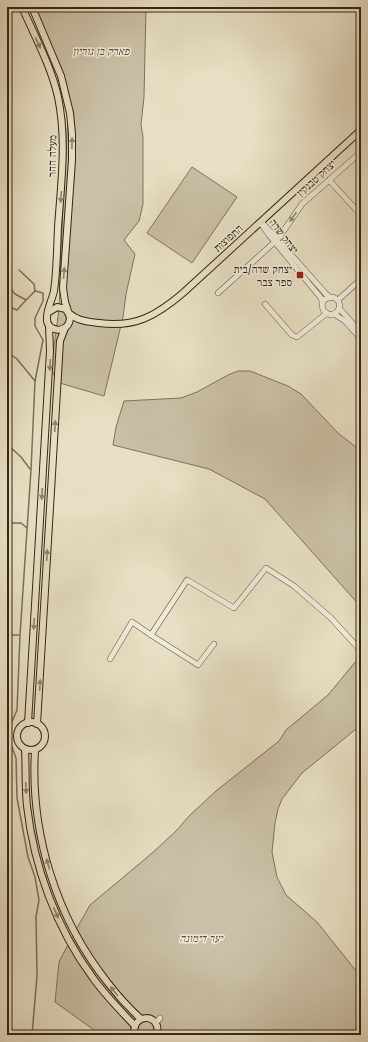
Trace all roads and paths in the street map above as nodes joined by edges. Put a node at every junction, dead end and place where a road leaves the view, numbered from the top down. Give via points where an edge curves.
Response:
1 (22, 7) edge
2 (32, 7) edge
3 (361, 130) edge
4 (361, 152) edge
5 (329, 180) junction
6 (361, 215) edge
7 (260, 222) junction
8 (276, 241) junction
9 (361, 279) edge
10 (218, 293) dead end
11 (330, 297) junction
12 (338, 300) junction
13 (265, 304) dead end
14 (322, 304) junction
15 (340, 308) junction
16 (49, 312) junction
17 (69, 313) junction
18 (327, 314) junction
19 (334, 314) junction
20 (91, 322) junction
21 (49, 326) junction
22 (66, 327) junction
23 (361, 333) edge
24 (361, 339) edge
25 (151, 635) junction
26 (214, 644) dead end
27 (361, 651) edge
28 (110, 659) dead end
29 (28, 723) junction
30 (37, 724) junction
31 (24, 749) junction
32 (35, 750) junction
33 (141, 1019) junction
34 (135, 1026) junction
35 (158, 1034) edge
36 (135, 1035) edge

1 -> 16 main road, מעלה ההר via 53,79 63,135 54,290
17 -> 2 main road, מעלה ההר via 63,288 72,160 70,113 61,76
3 - 7 main road, התפוצות
4 - 5 street, יצחק טבנקין
5 - 6 street
5 -> 8 street, יצחק טבנקין via 302,204
7 - 8 street, יצחק שדה
7 - 20 main road, התפוצות via 168,306 158,312 126,324
8 - 10 street, יצחק טבנקין
8 - 11 street, יצחק שדה
8 - 14 street, יצחק שדה via 321,298
9 - 12 street
11 - 12 street
11 - 14 street
12 - 15 street
13 - 18 street via 292,335 297,337
14 - 18 street
15 - 19 street
15 - 23 street
16 - 17 main road via 57,307 63,307
16 - 21 main road via 46,319
17 - 20 main road, התפוצות via 79,320
17 - 22 main road via 70,320
18 - 19 street
19 - 24 street via 345,321
20 - 22 main road, התפוצות
21 - 22 main road via 58,330
21 -> 29 main road via 50,351
30 -> 22 main road via 60,341
25 - 26 street via 198,665
25 - 27 street via 187,580 234,608 266,568 294,586 331,618
25 - 28 street via 132,622
29 - 30 main road
29 - 31 main road via 18,732 18,742
30 - 32 main road via 43,730 45,738 42,746
31 - 32 main road
31 -> 34 main road via 25,787 31,832 51,902 69,941 93,978
33 -> 32 main road via 100,973 77,937 59,899 39,830 34,787
33 - 34 main road
33 - 35 main road via 158,1020
34 - 36 main road

